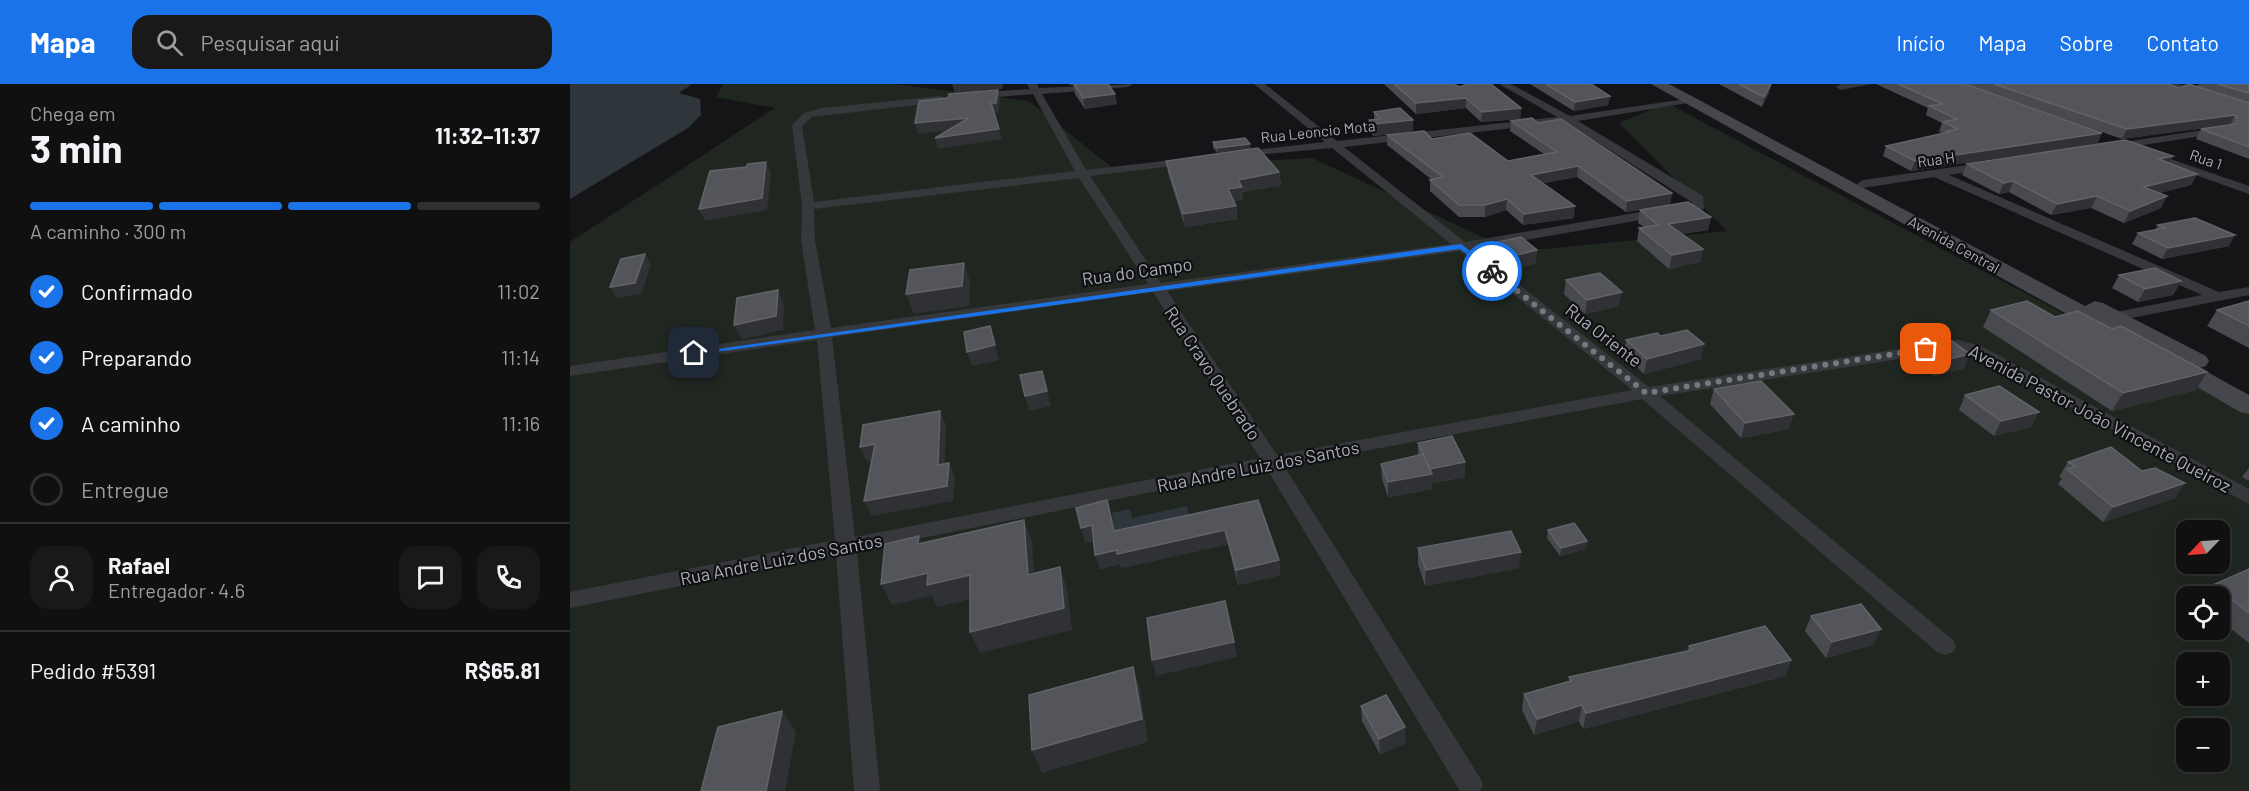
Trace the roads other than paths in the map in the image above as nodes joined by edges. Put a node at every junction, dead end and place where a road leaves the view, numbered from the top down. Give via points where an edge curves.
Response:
1 (1128, 84) edge
2 (1259, 84) edge
3 (1504, 84) edge
4 (1658, 84) edge
5 (1867, 84) edge
6 (2169, 84) edge
7 (1841, 87) dead end
8 (1034, 88) edge
9 (1682, 92) edge
10 (2249, 108) edge
11 (1568, 119) junction
12 (2226, 129) edge
13 (2099, 143) edge
14 (1332, 145) junction
15 (2121, 145) junction
16 (2005, 163) edge
17 (1082, 173) junction
18 (1936, 174) junction
19 (1863, 184) junction
20 (2246, 187) edge
21 (807, 206) junction
22 (1461, 247) junction
23 (1157, 288) junction
24 (2249, 291) edge
25 (2218, 297) junction
26 (2111, 317) junction
27 (824, 334) junction
28 (1949, 346) joint
29 (570, 371) edge
30 (2249, 389) edge
31 (1646, 393) junction
32 (2249, 406) edge
33 (1272, 462) junction
34 (2249, 497) edge
35 (846, 546) junction
36 (570, 600) edge
37 (1946, 646) dead end
38 (1470, 784) dead end
39 (867, 791) edge

1 - 8 street
2 - 14 street, Rua Oriente
3 - 11 street
4 - 9 main road, Avenida Central
5 - 7 street
6 - 10 street
8 - 17 street, Rua Cravo Quebrado
8 - 21 street via 808,115 797,125
9 - 11 street, Rua Leoncio Mota
9 - 19 main road, Avenida Central
9 - 32 main road, Avenida Central
11 - 14 street, Rua Leoncio Mota
11 - 22 street, Rua do Campo via 1699,199 1698,207
12 - 15 street
13 - 15 street
14 - 17 street, Rua Leoncio Mota
14 - 22 street, Rua Oriente
15 - 20 street, Rua 1
16 - 18 street, Rua H
17 - 21 street, Rua Leoncio Mota
17 - 23 street, Rua Cravo Quebrado
18 - 19 street, Rua H
18 - 25 street
19 - 26 main road, Avenida Central
21 - 27 street via 808,240
22 - 23 street, Rua do Campo
22 - 31 street, Rua Oriente
23 - 27 street, Rua do Campo
23 - 33 street, Rua Cravo Quebrado
24 - 25 street
25 - 26 street
26 - 30 main road, Avenida Central
27 - 29 street, Rua do Campo
27 - 35 street
28 - 31 street, Rua Andre Luiz dos Santos
28 - 34 street, Avenida Pastor João Vincente Queiroz via 1975,349
31 - 33 street, Rua Andre Luiz dos Santos
31 - 37 street, Rua Oriente
33 - 35 street, Rua Andre Luiz dos Santos
33 - 38 street, Rua Cravo Quebrado
35 - 36 street, Rua Andre Luiz dos Santos
35 - 39 street

